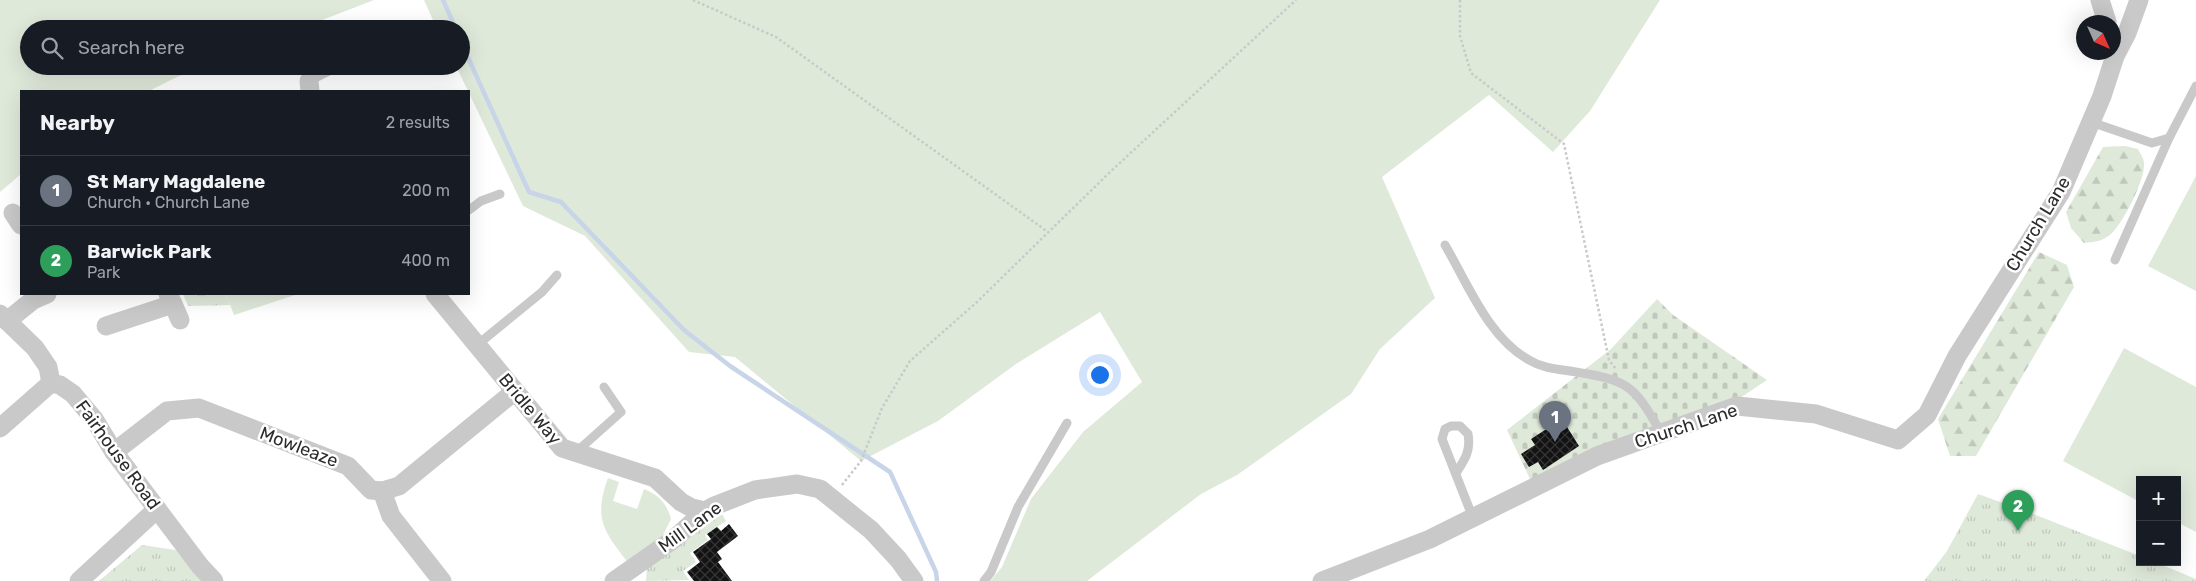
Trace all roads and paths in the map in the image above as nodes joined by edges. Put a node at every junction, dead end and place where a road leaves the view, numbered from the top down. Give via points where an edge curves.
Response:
1 (693, 0) edge
2 (1296, 0) edge
3 (1460, 0) edge
4 (2100, 0) edge
5 (2139, 0) edge
6 (2105, 15) edge
7 (2121, 42) edge
8 (2112, 60) edge
9 (326, 75) edge
10 (310, 86) edge
11 (2196, 86) edge
12 (2091, 122) junction
13 (2170, 138) junction
14 (500, 194) dead end
15 (470, 209) edge
16 (1048, 232) junction
17 (1445, 245) dead end
18 (2115, 260) dead end
19 (557, 275) dead end
20 (45, 295) edge
21 (436, 295) edge
22 (173, 306) edge
23 (3, 318) edge
24 (106, 326) dead end
25 (477, 345) junction
26 (1620, 373) dead end
27 (51, 383) junction
28 (604, 387) dead end
29 (515, 391) junction
30 (1067, 422) dead end
31 (0, 428) edge
32 (1661, 433) junction
33 (114, 452) junction
34 (575, 453) junction
35 (1456, 472) junction
36 (382, 491) junction
37 (832, 498) junction
38 (157, 510) junction
39 (705, 511) junction
40 (1473, 518) junction
41 (625, 578) edge
42 (79, 581) edge
43 (214, 581) edge
44 (442, 581) edge
45 (914, 581) edge
46 (984, 581) edge
47 (1322, 581) edge

1 - 16 path via 776,37
2 - 16 path
3 - 26 path via 1460,36 1470,73 1564,144 1609,360
4 - 6 street
5 - 7 street, Church Lane
8 - 12 street, Church Lane
9 - 10 lane
11 - 13 lane
12 - 13 lane via 2152,142
12 - 32 street, Church Lane via 2061,192 1957,356 1927,415 1898,440 1816,414 1737,406
13 - 18 lane
14 - 15 lane
16 - 37 path via 977,302 910,361 882,408 861,461
17 - 32 lane via 1482,310 1510,347 1545,367 1610,378 1629,387
19 - 25 lane via 542,292
20 - 23 street
21 - 25 street, Bridle Way
22 - 24 street
23 - 27 street via 34,348 48,367
25 - 29 street, Bridle Way
27 - 31 street
27 - 33 street, Fairhouse Road via 73,394 94,419
28 - 34 lane via 621,412
29 - 34 street, Bridle Way via 562,448
29 - 36 street via 399,486
30 - 46 lane via 1018,507 991,572
32 - 40 street, Church Lane via 1597,456
33 - 36 street, Mowleaze via 167,411 199,408 348,466 371,490
33 - 38 street, Fairhouse Road
34 - 39 street, Bridle Way via 655,478 681,502
35 - 35 lane via 1442,439 1445,429 1450,426 1460,426 1468,434 1468,457
35 - 40 lane
36 - 44 street via 391,516
37 - 39 street, Mill Lane via 820,489 797,484 776,486 737,496
37 - 45 street, Mill Lane via 871,530 898,558
38 - 42 street
38 - 43 street, Fairhouse Road
39 - 41 street, Mill Lane
40 - 47 street, Church Lane via 1430,539

